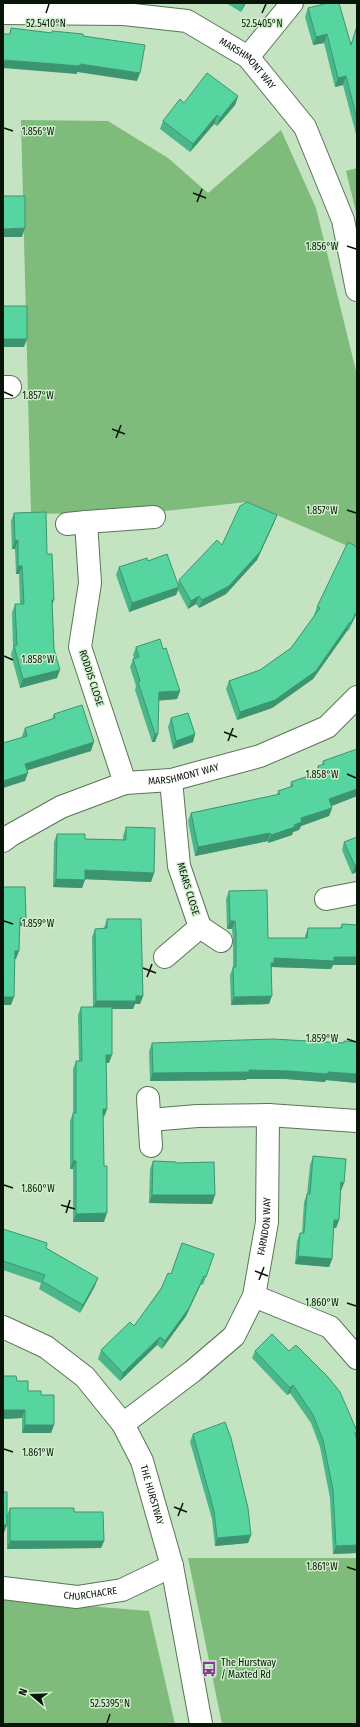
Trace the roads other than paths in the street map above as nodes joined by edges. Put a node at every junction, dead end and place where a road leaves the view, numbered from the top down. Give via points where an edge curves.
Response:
1 (292, 3) edge
2 (3, 13) edge
3 (248, 57) junction
4 (357, 290) edge
5 (154, 517) dead end
6 (357, 697) edge
7 (171, 780) junction
8 (126, 783) junction
9 (3, 841) edge
10 (357, 893) edge
11 (326, 899) dead end
12 (200, 927) junction
13 (220, 941) dead end
14 (164, 957) dead end
15 (148, 1098) dead end
16 (268, 1115) junction
17 (150, 1120) junction
18 (357, 1121) edge
19 (151, 1146) dead end
20 (254, 1296) junction
21 (3, 1327) edge
22 (357, 1358) edge
23 (123, 1424) junction
24 (172, 1566) junction
25 (3, 1588) edge
26 (201, 1724) edge

1 - 3 street
2 - 3 street, MARSHMONT WAY via 124,14 187,21
3 - 4 street, MARSHMONT WAY via 305,127 343,220
5 - 8 street, RODDIS CLOSE via 76,523 90,583 80,647
6 - 7 street, MARSHMONT WAY via 327,727 260,756
7 - 8 street, MARSHMONT WAY
7 - 12 street, MEARS CLOSE via 179,866
8 - 9 street, MARSHMONT WAY via 60,807
10 - 11 street
12 - 13 street
12 - 14 street, MEARS CLOSE
15 - 17 street
16 - 17 street via 197,1116
16 - 18 street
16 - 20 street, FARNDON WAY via 267,1222
17 - 19 street
20 - 22 street via 330,1327
20 - 23 street, FARNDON WAY via 234,1336
21 - 23 street, THE HURSTWAY via 46,1346 85,1377
23 - 24 street, THE HURSTWAY via 142,1461
24 - 25 street, CHURCHACRE via 122,1590 77,1597
24 - 26 street, THE HURSTWAY

